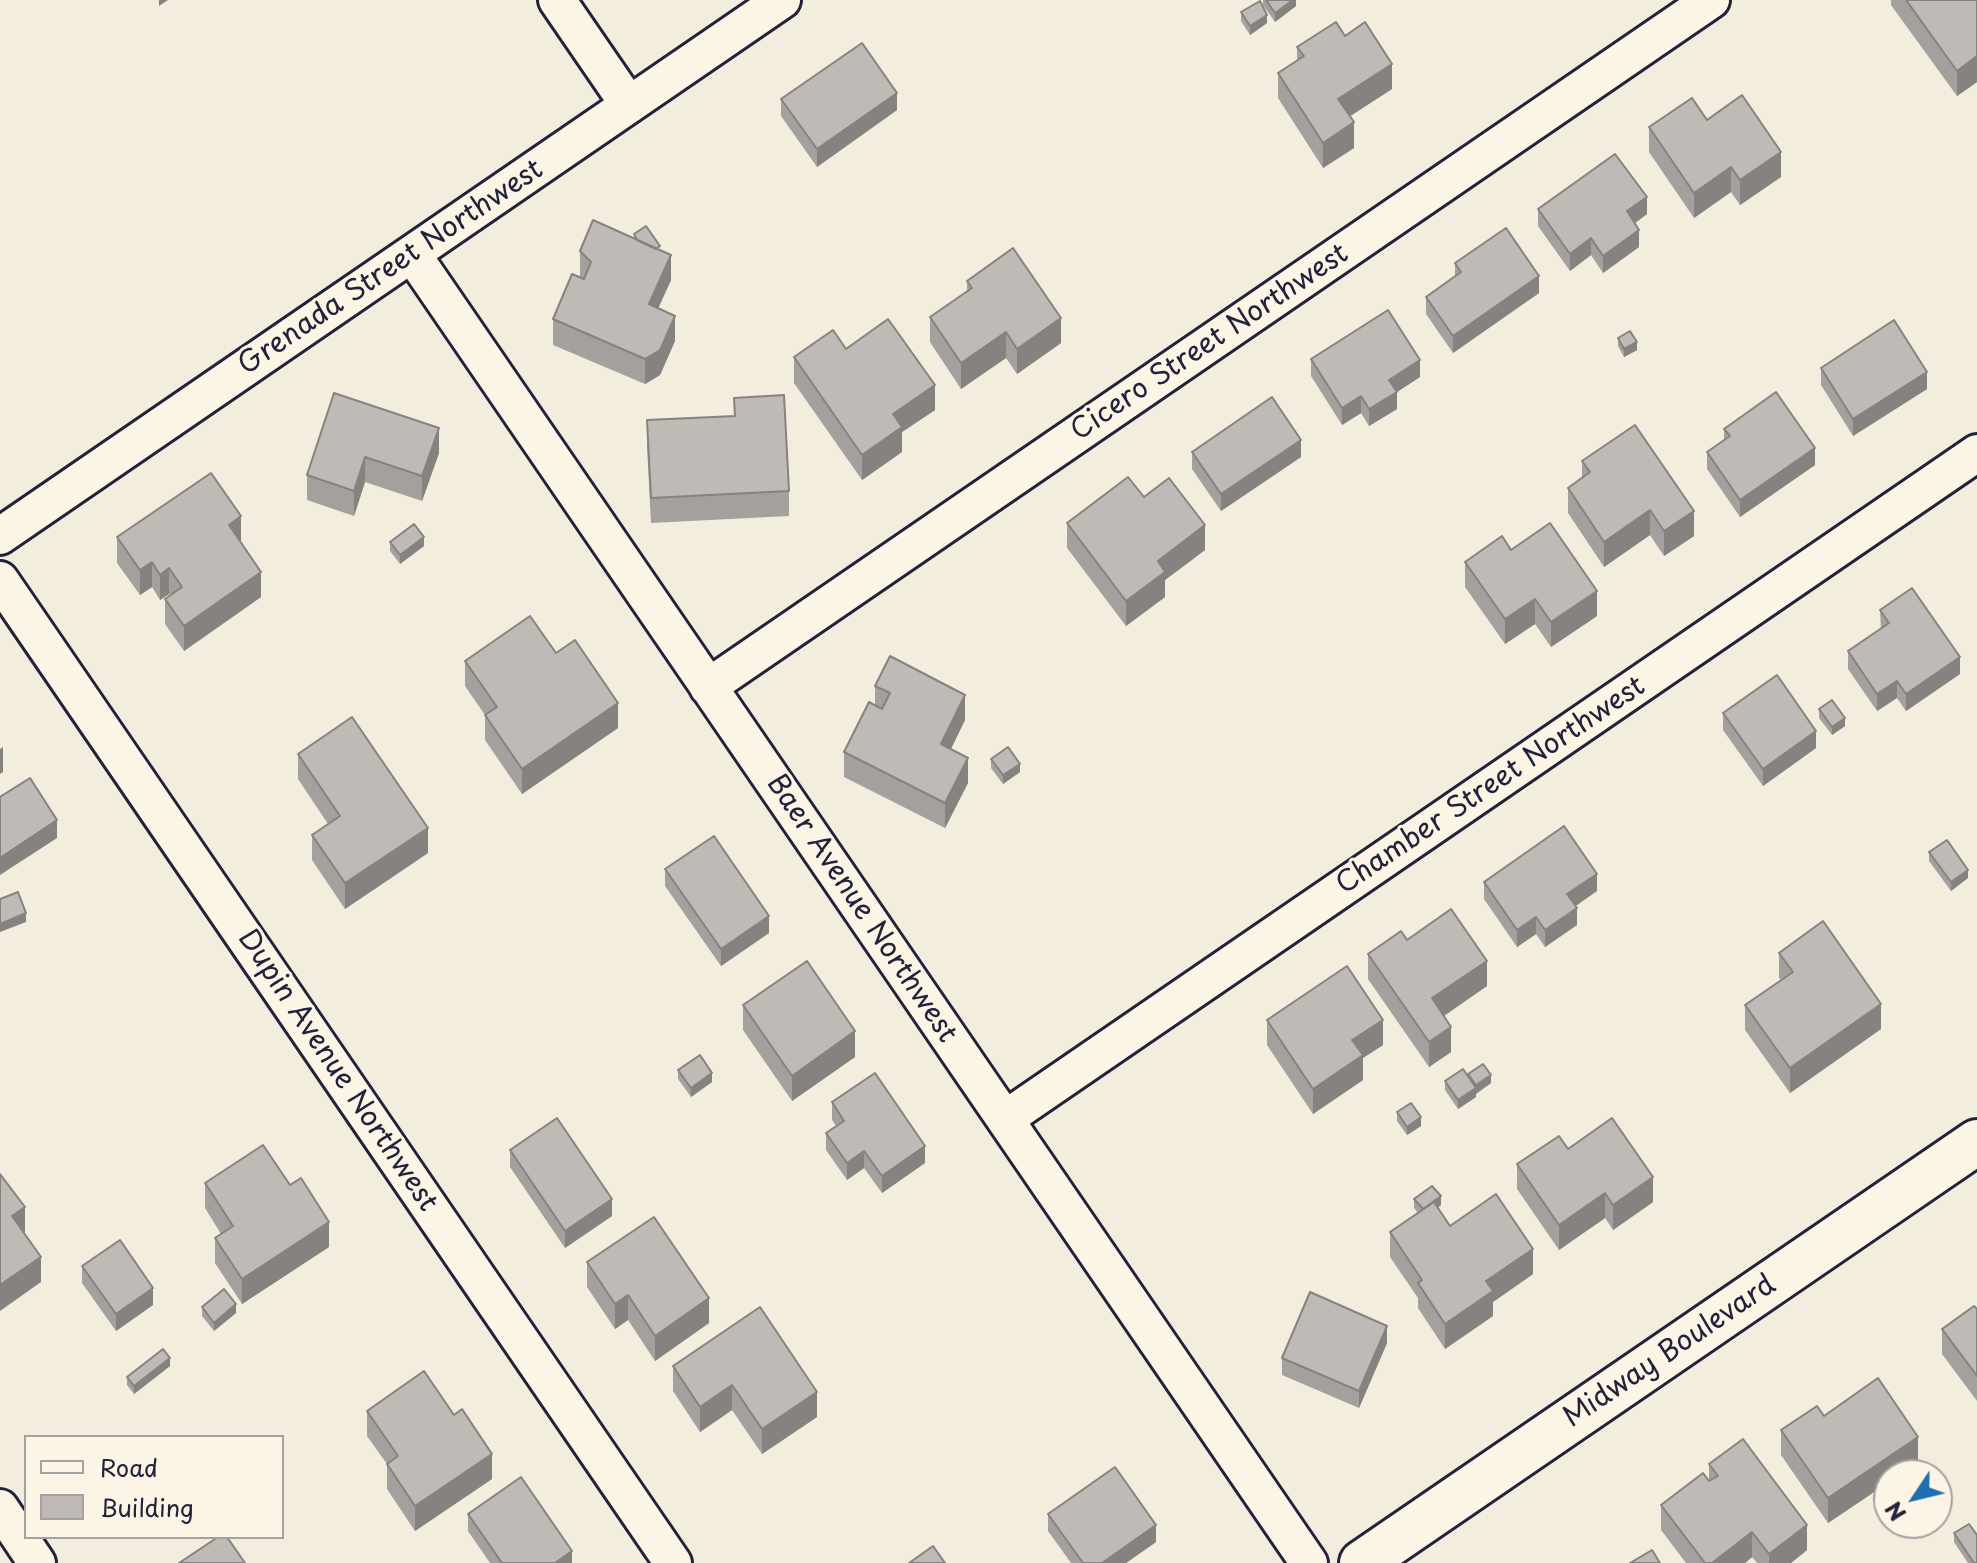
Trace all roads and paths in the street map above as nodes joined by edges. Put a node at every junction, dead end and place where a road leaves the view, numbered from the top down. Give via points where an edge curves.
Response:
1 (557, 0) edge
2 (782, 0) edge
3 (1711, 0) edge
4 (629, 105) junction
5 (412, 254) junction
6 (1977, 453) edge
7 (0, 536) edge
8 (0, 580) edge
9 (708, 687) junction
10 (1005, 1119) junction
11 (1977, 1142) edge
12 (0, 1508) edge
13 (37, 1563) edge
14 (673, 1563) edge
15 (1309, 1563) edge
16 (1362, 1563) edge

1 - 4 street
2 - 4 street, Grenada Street Northwest
3 - 9 street, Cicero Street Northwest
4 - 5 street, Grenada Street Northwest
5 - 7 street, Grenada Street Northwest
5 - 9 street, Baer Avenue Northwest
6 - 10 street, Chamber Street Northwest
8 - 14 street, Dupin Avenue Northwest
9 - 10 street, Baer Avenue Northwest
10 - 15 street, Baer Avenue Northwest
11 - 16 street, Midway Boulevard
12 - 13 street

